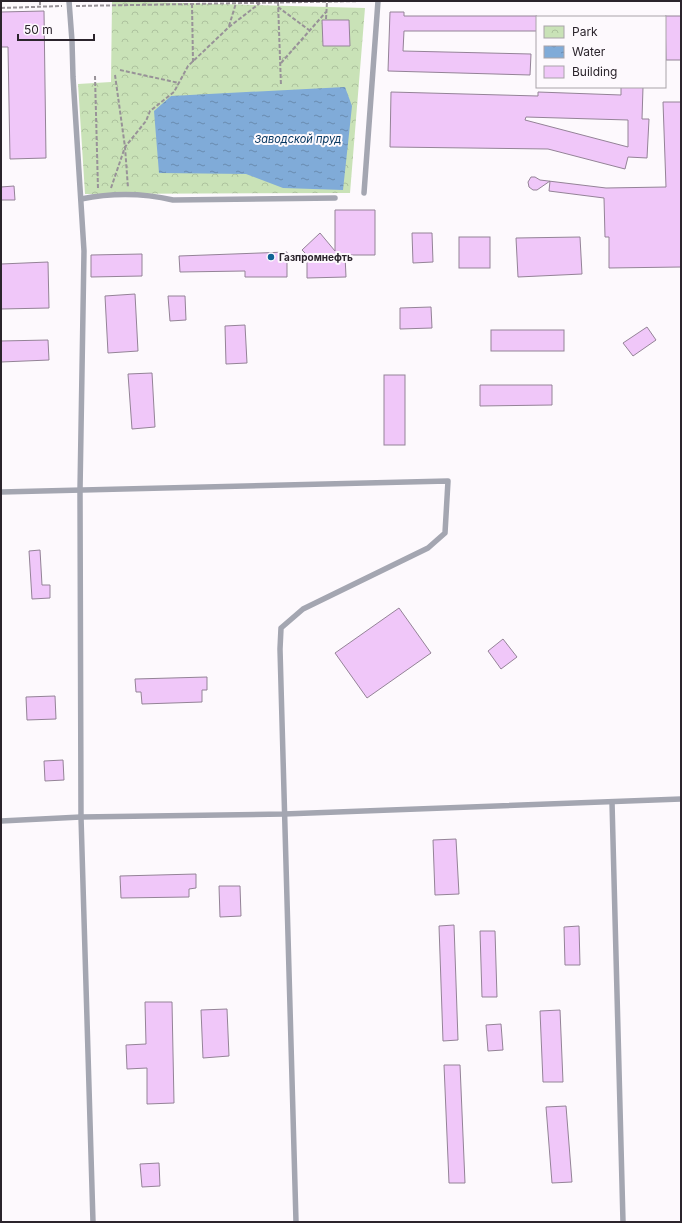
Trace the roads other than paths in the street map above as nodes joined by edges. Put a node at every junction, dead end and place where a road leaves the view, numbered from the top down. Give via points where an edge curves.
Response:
1 (378, 1) edge
2 (69, 3) edge
3 (364, 193) dead end
4 (335, 198) dead end
5 (81, 199) junction
6 (80, 490) junction
7 (1, 492) edge
8 (681, 799) edge
9 (612, 802) junction
10 (284, 814) junction
11 (81, 817) junction
12 (1, 820) edge
13 (93, 1222) edge
14 (296, 1222) edge
15 (623, 1222) edge

1 - 3 lane
2 - 5 lane
4 - 5 lane via 173,200 154,196 109,195
5 - 6 lane via 84,251
6 - 7 lane
6 - 10 lane via 448,481 445,533 434,543 303,609 281,628
6 - 11 lane
8 - 9 lane
9 - 10 lane
9 - 15 lane
10 - 11 lane
10 - 14 lane
11 - 12 lane
11 - 13 lane

